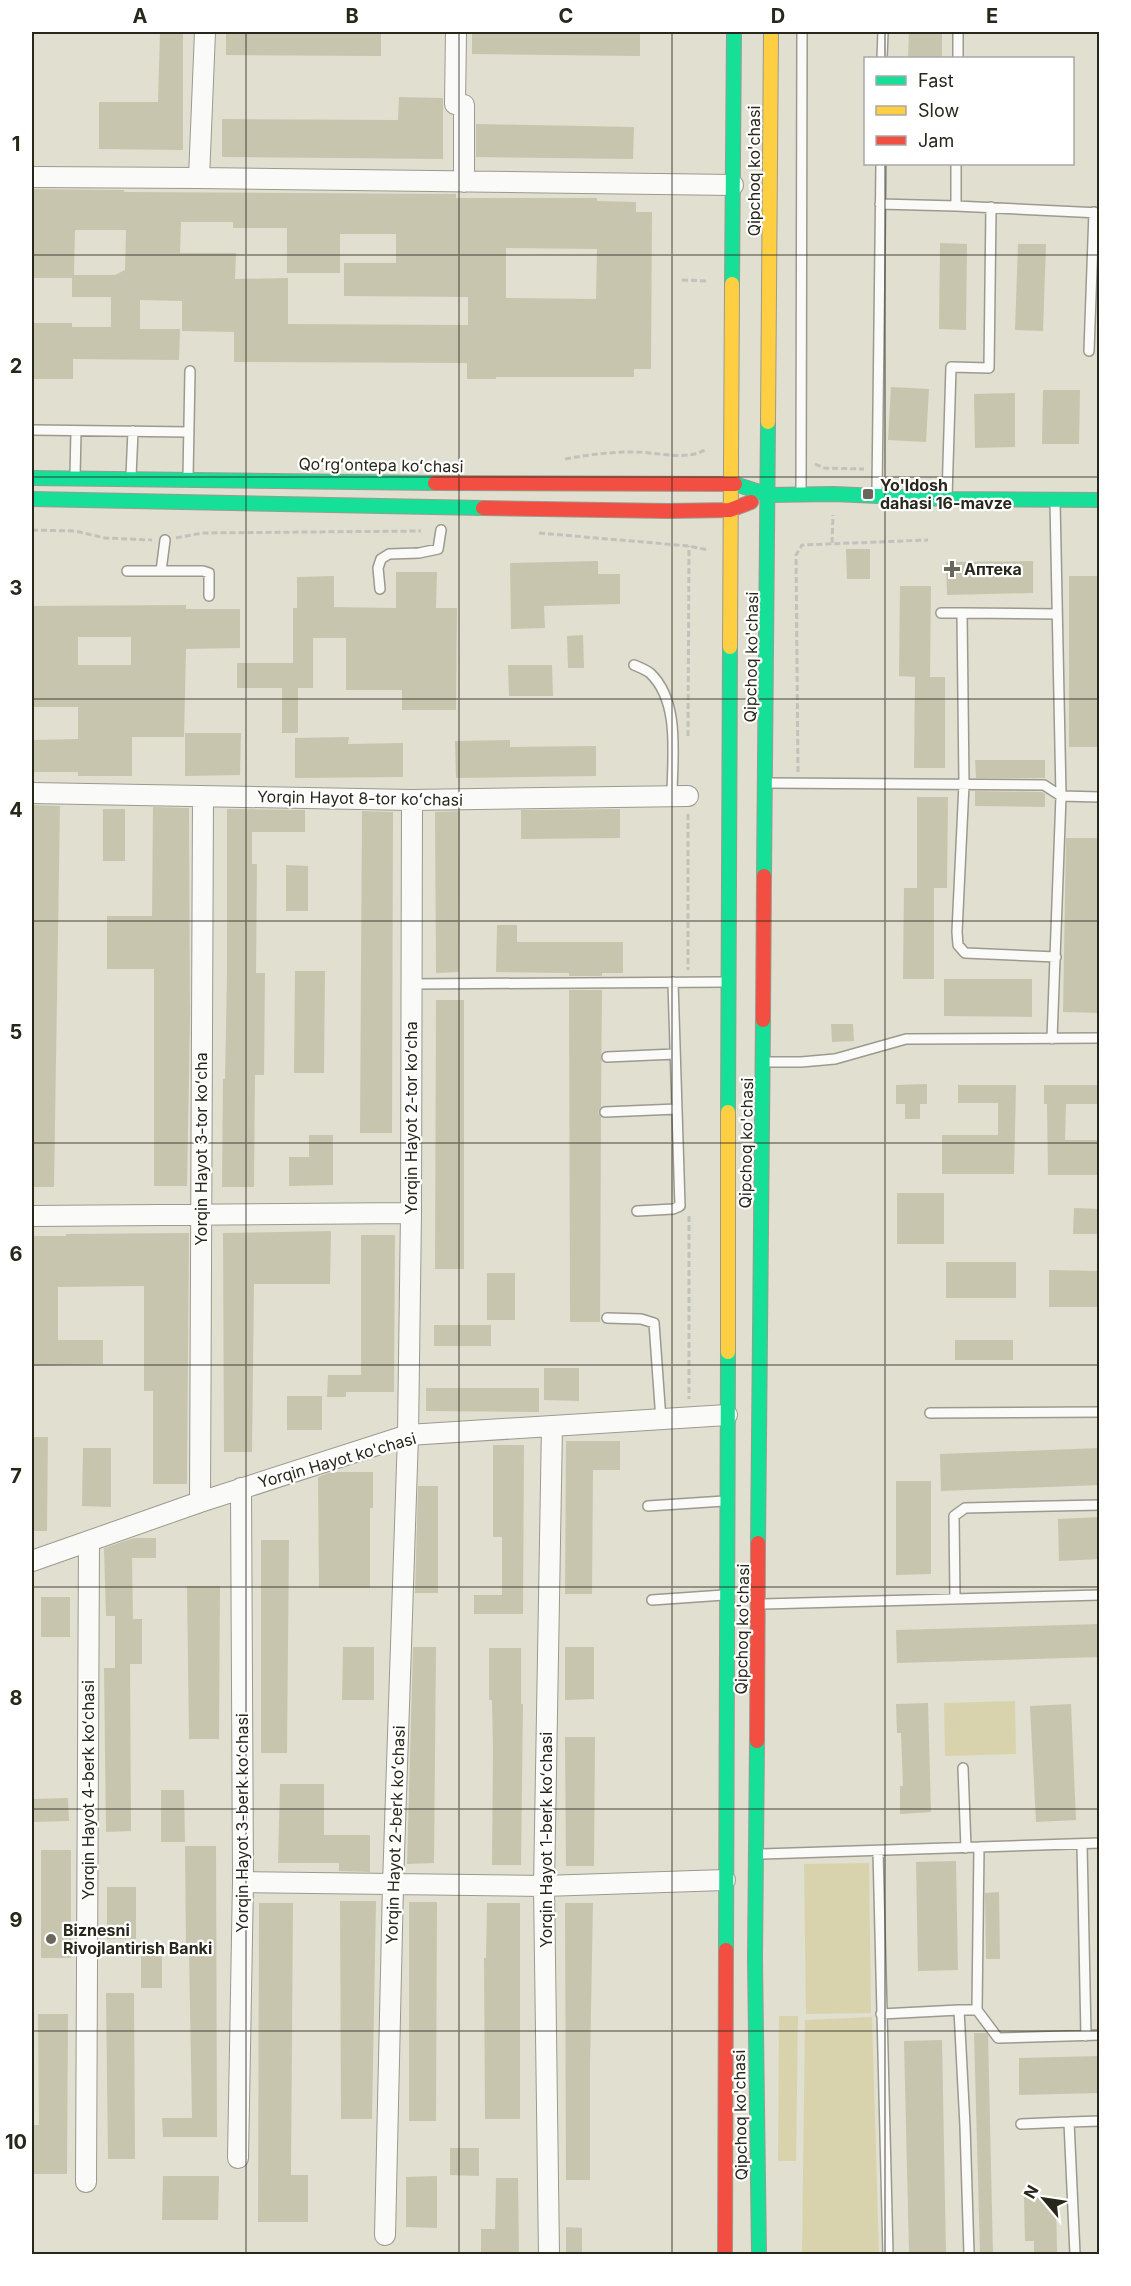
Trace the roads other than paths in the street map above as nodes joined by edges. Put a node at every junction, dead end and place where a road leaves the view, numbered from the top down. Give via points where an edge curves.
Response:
1 (205, 32) edge
2 (456, 32) edge
3 (734, 32) edge
4 (771, 32) edge
5 (802, 32) edge
6 (883, 32) edge
7 (958, 32) edge
8 (882, 57) edge
9 (958, 57) edge
10 (881, 165) edge
11 (956, 165) edge
12 (32, 177) edge
13 (199, 178) junction
14 (465, 182) junction
15 (733, 185) junction
16 (880, 204) junction
17 (956, 206) junction
18 (991, 207) junction
19 (1097, 212) edge
20 (1089, 351) dead end
21 (190, 371) dead end
22 (32, 430) edge
23 (76, 431) junction
24 (134, 431) junction
25 (189, 432) junction
26 (32, 478) edge
27 (75, 478) junction
28 (131, 479) junction
29 (188, 479) junction
30 (730, 483) junction
31 (801, 494) junction
32 (769, 495) junction
33 (877, 495) junction
34 (32, 498) edge
35 (947, 499) junction
36 (1054, 500) junction
37 (1100, 500) edge
38 (730, 510) junction
39 (441, 530) road end
40 (165, 540) road end
41 (127, 571) dead end
42 (161, 571) junction
43 (380, 590) dead end
44 (209, 596) dead end
45 (941, 613) dead end
46 (962, 613) junction
47 (1057, 614) junction
48 (634, 665) dead end
49 (766, 783) junction
50 (964, 784) junction
51 (32, 793) edge
52 (203, 796) junction
53 (680, 796) joint
54 (1061, 796) junction
55 (1100, 797) edge
56 (412, 800) junction
57 (1056, 957) junction
58 (673, 982) junction
59 (729, 982) junction
60 (411, 984) junction
61 (1100, 1038) edge
62 (1052, 1039) junction
63 (675, 1054) junction
64 (607, 1057) dead end
65 (764, 1062) junction
66 (677, 1109) junction
67 (605, 1112) dead end
68 (637, 1211) dead end
69 (411, 1214) junction
70 (201, 1215) junction
71 (32, 1216) edge
72 (607, 1318) dead end
73 (1100, 1412) edge
74 (930, 1413) dead end
75 (727, 1415) junction
76 (661, 1420) junction
77 (552, 1426) junction
78 (408, 1436) junction
79 (241, 1488) junction
80 (727, 1501) junction
81 (200, 1502) junction
82 (1100, 1505) edge
83 (648, 1506) dead end
84 (89, 1541) junction
85 (32, 1561) edge
86 (726, 1595) junction
87 (1100, 1595) edge
88 (955, 1598) junction
89 (652, 1600) dead end
90 (758, 1604) junction
91 (758, 1665) junction
92 (726, 1666) junction
93 (963, 1768) dead end
94 (1100, 1843) edge
95 (1082, 1844) junction
96 (979, 1847) junction
97 (966, 1848) junction
98 (878, 1851) junction
99 (756, 1854) junction
100 (725, 1880) junction
101 (243, 1882) junction
102 (393, 1885) junction
103 (544, 1886) junction
104 (725, 1959) junction
105 (755, 1960) junction
106 (959, 2010) junction
107 (977, 2010) junction
108 (881, 2014) junction
109 (1100, 2035) edge
110 (1086, 2036) junction
111 (1100, 2121) edge
112 (1070, 2122) junction
113 (1021, 2124) dead end
114 (238, 2158) dead end
115 (86, 2182) dead end
116 (385, 2235) dead end
117 (549, 2254) edge
118 (725, 2254) edge
119 (759, 2254) edge
120 (888, 2254) edge
121 (969, 2254) edge
122 (1075, 2254) edge

1 - 13 street
2 - 14 street via 455,104 464,105
3 - 15 main road, Qipchoq ko'chasi
4 - 32 main road, Qipchoq ko'chasi
5 - 31 lane
6 - 8 lane
7 - 9 lane
10 - 16 lane
11 - 17 lane
12 - 13 street
13 - 14 street
14 - 15 street
15 - 30 main road, Qipchoq ko'chasi
16 - 17 lane
16 - 33 lane
17 - 18 lane
18 - 19 lane
18 - 35 lane via 989,368 951,367
19 - 20 lane
21 - 25 lane
22 - 23 lane
23 - 24 lane
23 - 27 lane
24 - 25 lane
24 - 28 lane
25 - 29 lane
26 - 27 main road, Qoʻrgʻontepa koʻchasi
27 - 28 main road, Qoʻrgʻontepa koʻchasi
28 - 29 main road, Qoʻrgʻontepa koʻchasi
29 - 30 main road, Qoʻrgʻontepa koʻchasi
30 - 32 main road, Qoʻrgʻontepa koʻchasi
30 - 38 main road, Qipchoq ko'chasi
31 - 32 main road
31 - 33 main road
32 - 38 main road
32 - 49 main road, Qipchoq ko'chasi
33 - 35 main road
34 - 38 main road
35 - 36 main road
36 - 37 main road
36 - 47 lane
38 - 59 main road, Qipchoq ko'chasi
39 - 43 lane via 438,549 389,554 381,559
40 - 42 lane
41 - 42 lane
42 - 44 lane via 209,573
45 - 46 lane
46 - 47 lane
46 - 50 lane
47 - 54 lane
48 - 53 lane via 650,673 663,692 670,712
49 - 50 lane
49 - 65 main road, Qipchoq ko'chasi
50 - 54 lane via 1044,785
50 - 57 lane via 958,945 965,953
51 - 52 street, Yorqin Hayot 8-tor koʻchasi
52 - 56 street, Yorqin Hayot 8-tor koʻchasi
52 - 70 street, Yorqin Hayot 3-tor koʻcha
53 - 56 street, Yorqin Hayot 8-tor koʻchasi
54 - 55 lane
54 - 57 lane
56 - 60 street, Yorqin Hayot 2-tor koʻcha
57 - 62 lane
58 - 59 lane
58 - 60 lane
58 - 63 lane
59 - 75 main road, Qipchoq ko'chasi
60 - 69 street, Yorqin Hayot 2-tor koʻcha
61 - 62 lane
62 - 65 lane via 906,1039 835,1059
63 - 64 lane
63 - 66 lane
65 - 90 main road, Qipchoq ko'chasi
66 - 67 lane
66 - 68 lane via 680,1206
69 - 70 street
69 - 78 street, Yorqin Hayot 2-tor koʻcha
70 - 71 street
70 - 81 street, Yorqin Hayot 3-tor koʻcha
72 - 76 lane via 654,1323
73 - 74 lane
75 - 76 street, Yorqin Hayot ko'chasi
75 - 80 main road, Qipchoq ko'chasi
76 - 77 street, Yorqin Hayot ko'chasi
77 - 78 street, Yorqin Hayot ko'chasi
77 - 103 street, Yorqin Hayot 1-berk koʻchasi
78 - 79 street, Yorqin Hayot ko'chasi
78 - 102 street, Yorqin Hayot 2-berk koʻchasi
79 - 81 street, Yorqin Hayot ko'chasi
79 - 101 street, Yorqin Hayot 3-berk koʻchasi
80 - 83 lane
80 - 86 main road, Qipchoq ko'chasi
81 - 84 street, Yorqin Hayot ko'chasi
82 - 88 lane via 965,1508 954,1516
84 - 85 street, Yorqin Hayot ko'chasi
84 - 115 street, Yorqin Hayot 4-berk koʻchasi
86 - 89 lane
86 - 92 main road, Qipchoq ko'chasi
87 - 88 lane
88 - 90 lane
90 - 91 main road, Qipchoq ko'chasi
91 - 92 main road via 743,1657
91 - 99 main road, Qipchoq ko'chasi
92 - 100 main road, Qipchoq ko'chasi
93 - 97 lane
94 - 95 lane
95 - 96 lane
95 - 110 lane
96 - 97 lane
96 - 107 lane
97 - 98 lane
98 - 99 lane
98 - 108 lane
99 - 105 main road, Qipchoq ko'chasi
100 - 103 street
100 - 104 main road, Qipchoq ko'chasi
101 - 102 street
101 - 114 street, Yorqin Hayot 3-berk koʻchasi
102 - 103 street
102 - 116 street, Yorqin Hayot 2-berk koʻchasi
103 - 117 street, Yorqin Hayot 1-berk koʻchasi
104 - 105 main road via 741,1968
104 - 118 main road, Qipchoq ko'chasi
105 - 119 main road, Qipchoq ko'chasi
106 - 107 lane
106 - 108 lane
106 - 121 lane
107 - 110 lane via 998,2038
108 - 120 lane
109 - 110 lane
111 - 112 lane
112 - 113 lane
112 - 122 lane

